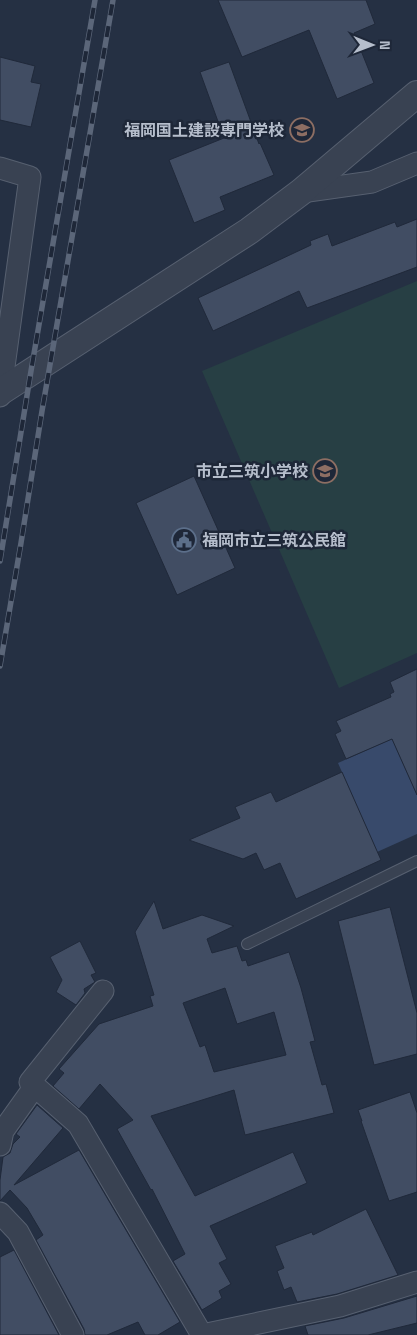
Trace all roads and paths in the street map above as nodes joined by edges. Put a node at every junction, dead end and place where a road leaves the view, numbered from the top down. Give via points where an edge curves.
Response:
1 (417, 94) edge
2 (417, 163) edge
3 (0, 168) edge
4 (301, 192) junction
5 (0, 393) edge
6 (417, 861) edge
7 (247, 944) dead end
8 (103, 991) dead end
9 (35, 1086) junction
10 (0, 1145) edge
11 (0, 1213) edge
12 (417, 1282) edge
13 (191, 1329) edge
14 (73, 1335) edge

1 - 4 street
2 - 4 street via 372,182
3 - 5 street via 30,177
4 - 5 street via 248,231
6 - 7 lane
8 - 9 street via 30,1082
9 - 10 street via 3,1131
9 - 13 street via 78,1124
11 - 14 street via 18,1232
12 - 13 street via 340,1306 202,1335

